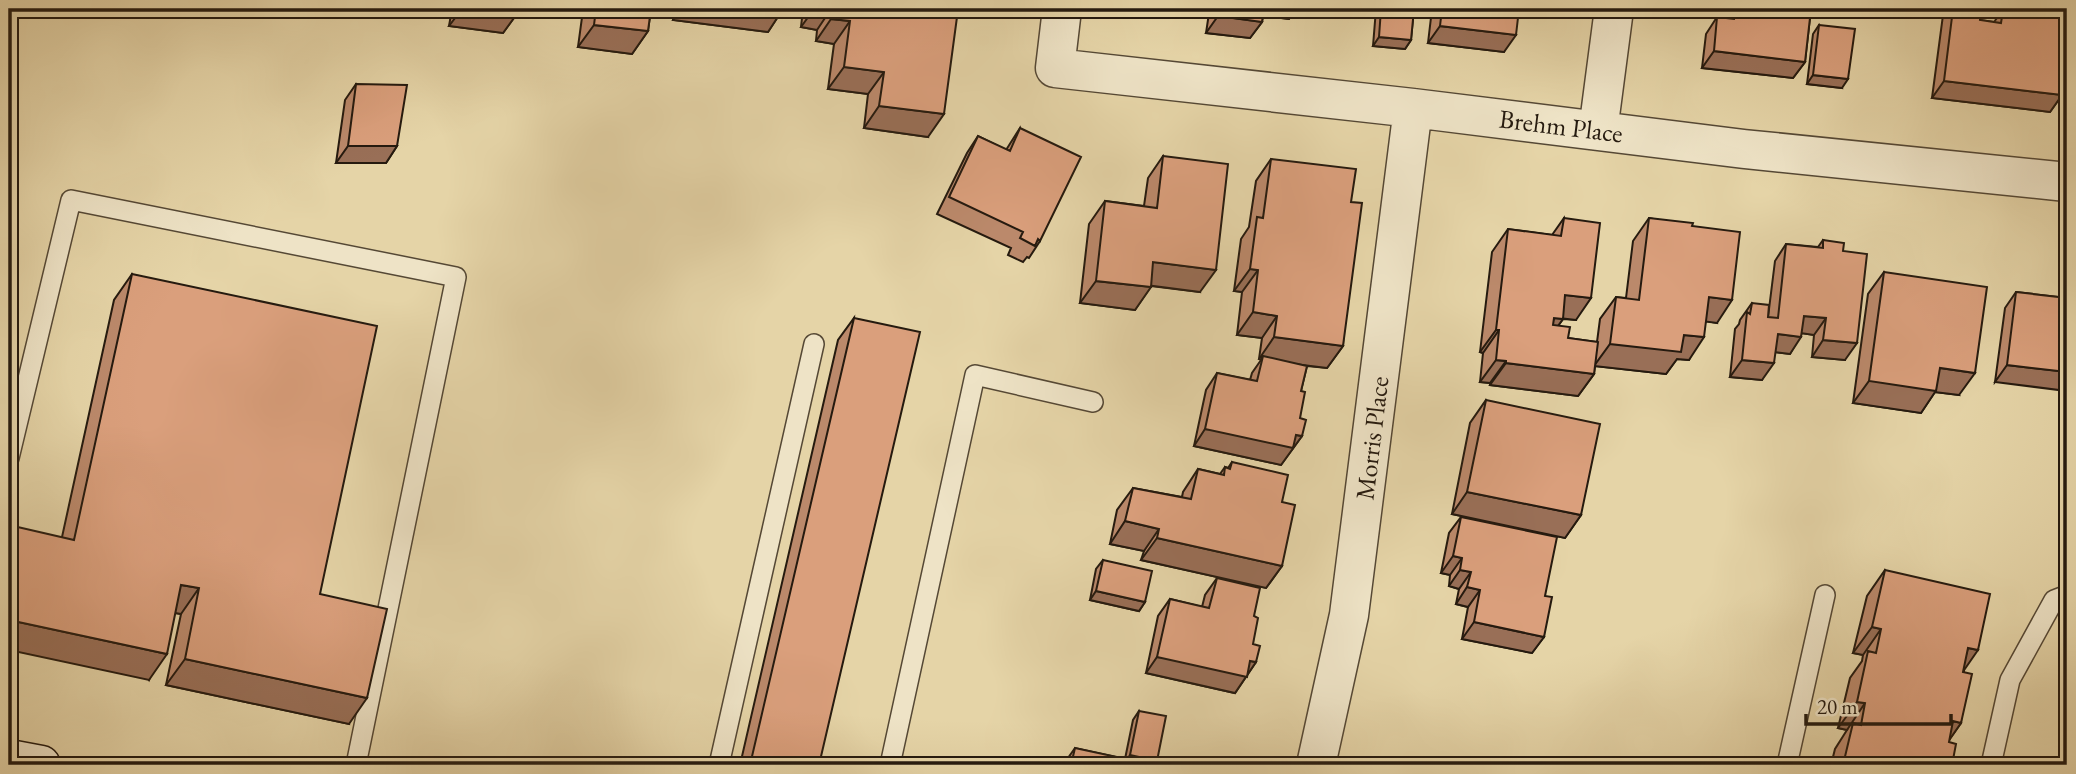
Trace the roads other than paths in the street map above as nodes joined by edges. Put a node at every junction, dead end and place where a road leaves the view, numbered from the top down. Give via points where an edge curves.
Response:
1 (1062, 9) edge
2 (1614, 9) edge
3 (1413, 108) junction
4 (1598, 131) junction
5 (2067, 182) edge
6 (814, 344) dead end
7 (1094, 402) dead end
8 (9, 458) edge
9 (1825, 595) dead end
10 (2067, 595) edge
11 (9, 758) edge
12 (41, 765) edge
13 (356, 765) edge
14 (719, 765) edge
15 (890, 765) edge
16 (1317, 765) edge
17 (1787, 765) edge
18 (1992, 765) edge

1 - 3 street, Brehm Place via 1055,68
2 - 4 street
3 - 4 street, Brehm Place
3 - 16 street, Morris Place via 1349,615
4 - 5 street, Brehm Place
6 - 14 lane
7 - 15 lane via 975,375
8 - 13 lane via 71,200 456,277
9 - 17 lane
10 - 18 lane via 2054,600 2010,680
11 - 12 street

